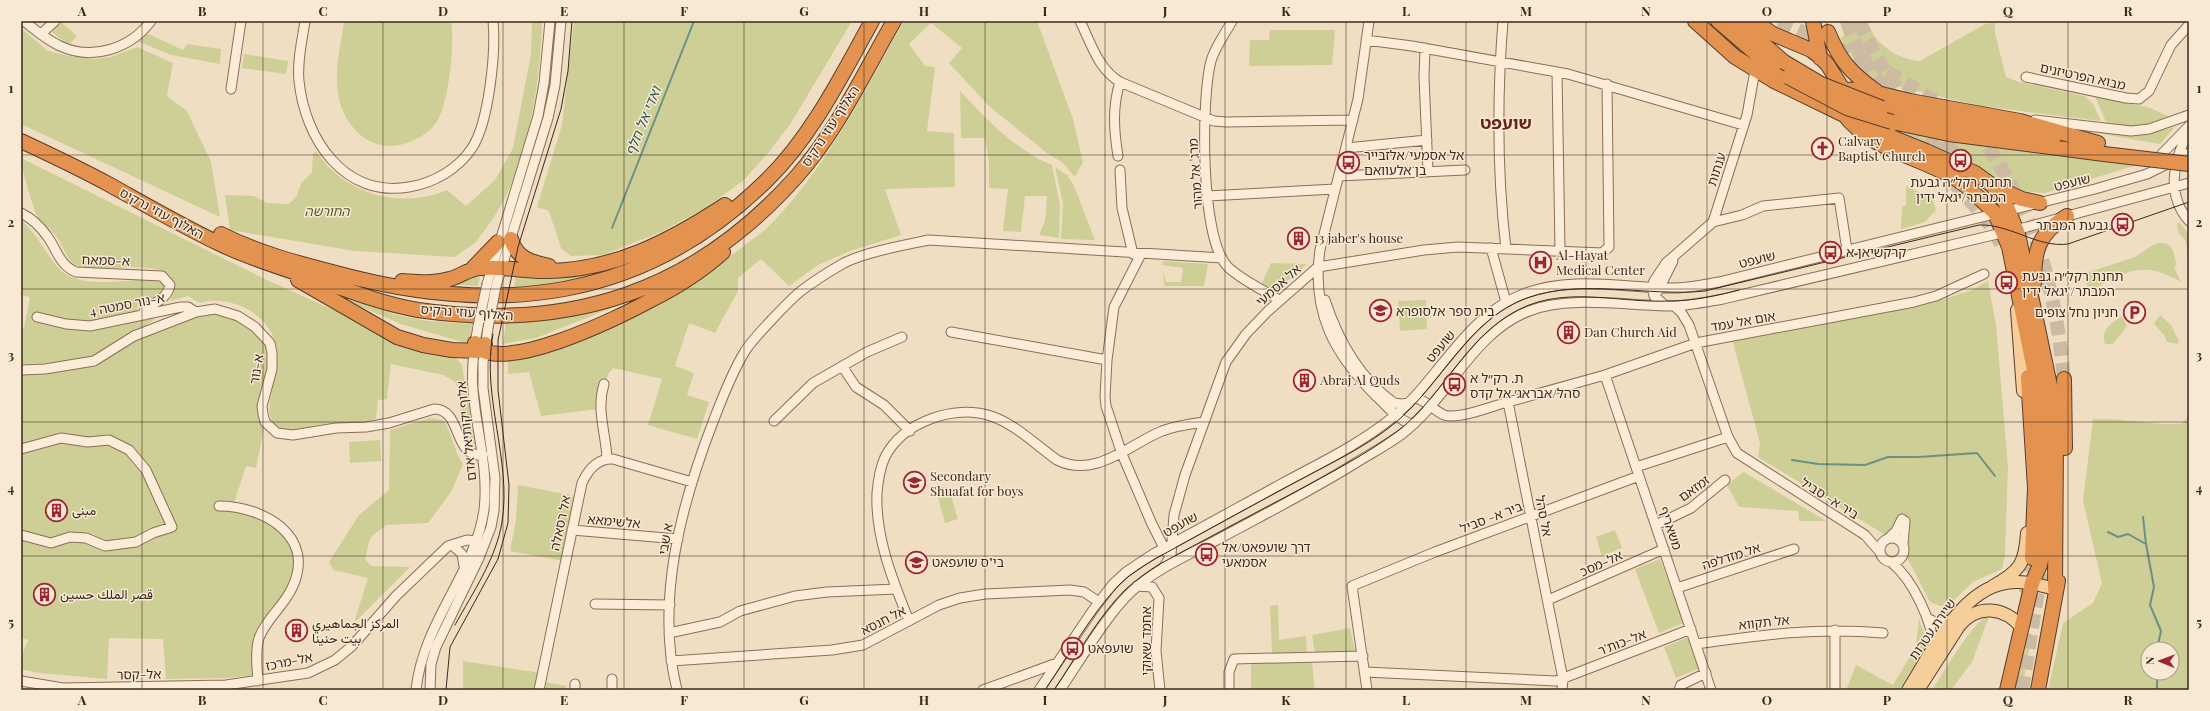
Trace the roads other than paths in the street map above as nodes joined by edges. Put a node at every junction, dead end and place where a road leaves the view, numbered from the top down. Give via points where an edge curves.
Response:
1 (24, 21) edge
2 (55, 21) edge
3 (151, 21) edge
4 (241, 21) edge
5 (305, 21) edge
6 (493, 21) edge
7 (550, 21) edge
8 (561, 21) edge
9 (872, 21) edge
10 (894, 21) edge
11 (1080, 21) edge
12 (1232, 21) edge
13 (1369, 21) edge
14 (1503, 21) edge
15 (1695, 21) edge
16 (1718, 21) edge
17 (1737, 21) edge
18 (1754, 21) edge
19 (1813, 21) edge
20 (2189, 25) edge
21 (1828, 27) edge
22 (41, 34) junction
23 (1366, 40) junction
24 (1425, 48) junction
25 (1819, 56) junction
26 (1500, 62) junction
27 (1557, 72) junction
28 (1754, 76) dead end
29 (2026, 77) dead end
30 (1120, 82) junction
31 (1607, 84) junction
32 (231, 89) dead end
33 (1844, 90) junction
34 (1834, 100) junction
35 (1882, 101) junction
36 (1992, 115) junction
37 (2189, 115) edge
38 (1845, 116) junction
39 (1205, 118) junction
40 (1353, 120) junction
41 (1744, 125) junction
42 (2189, 126) edge
43 (21, 130) edge
44 (2189, 132) edge
45 (1427, 140) junction
46 (21, 141) edge
47 (2103, 147) junction
48 (1346, 148) junction
49 (1118, 156) dead end
50 (2186, 158) edge
51 (1120, 170) dead end
52 (1465, 170) dead end
53 (1428, 171) junction
54 (769, 174) junction
55 (1339, 176) junction
56 (2138, 177) junction
57 (2189, 183) edge
58 (1993, 186) junction
59 (2175, 187) junction
60 (1335, 189) junction
61 (1208, 196) junction
62 (775, 198) junction
63 (2040, 203) junction
64 (2009, 210) junction
65 (21, 213) edge
66 (1995, 213) junction
67 (2067, 216) junction
68 (2189, 221) edge
69 (1713, 222) junction
70 (2010, 231) junction
71 (505, 240) junction
72 (1491, 248) junction
73 (1506, 249) junction
74 (1560, 250) junction
75 (1847, 250) junction
76 (1137, 254) junction
77 (1222, 258) junction
78 (266, 263) junction
79 (1318, 267) junction
80 (314, 268) junction
81 (496, 268) junction
82 (471, 270) junction
83 (567, 270) junction
84 (2014, 273) junction
85 (1984, 274) dead end
86 (1655, 290) junction
87 (1279, 300) junction
88 (1506, 302) junction
89 (1640, 304) junction
90 (1694, 304) junction
91 (1670, 306) junction
92 (196, 312) junction
93 (144, 315) junction
94 (2035, 315) junction
95 (38, 317) dead end
96 (1689, 325) junction
97 (951, 332) dead end
98 (902, 337) dead end
99 (1696, 343) junction
100 (479, 348) junction
101 (1107, 360) junction
102 (842, 366) junction
103 (21, 370) edge
104 (1605, 375) junction
105 (2028, 377) dead end
106 (2064, 379) tunnel mouth
107 (604, 384) dead end
108 (1412, 400) junction
109 (1383, 402) junction
110 (1508, 402) junction
111 (1430, 407) junction
112 (1396, 415) junction
113 (774, 421) dead end
114 (1204, 422) junction
115 (1384, 424) junction
116 (1413, 424) junction
117 (910, 431) junction
118 (1728, 437) junction
119 (21, 449) edge
120 (1122, 454) junction
121 (483, 455) junction
122 (607, 459) junction
123 (1638, 471) junction
124 (1725, 480) dead end
125 (692, 482) junction
126 (219, 506) dead end
127 (1530, 516) junction
128 (1656, 525) junction
129 (572, 530) junction
130 (1173, 531) junction
131 (21, 535) edge
132 (1865, 535) junction
133 (1159, 538) junction
134 (678, 539) junction
135 (1887, 539) junction
136 (1173, 543) junction
137 (474, 544) junction
138 (1903, 544) junction
139 (452, 546) junction
140 (483, 548) junction
141 (1164, 548) junction
142 (1664, 549) junction
143 (1794, 549) dead end
144 (1879, 550) junction
145 (441, 551) junction
146 (1171, 555) junction
147 (1186, 556) junction
148 (1902, 557) junction
149 (1892, 563) junction
150 (464, 566) junction
151 (1164, 568) junction
152 (1906, 577) junction
153 (2032, 583) junction
154 (1137, 586) junction
155 (1993, 586) junction
156 (1677, 588) junction
157 (896, 589) junction
158 (2055, 589) junction
159 (1548, 600) junction
160 (1099, 602) junction
161 (595, 604) dead end
162 (670, 605) junction
163 (1927, 618) junction
164 (1954, 618) junction
165 (909, 621) junction
166 (2022, 628) junction
167 (1691, 629) junction
168 (1835, 630) junction
169 (669, 633) junction
170 (1883, 633) dead end
171 (1696, 644) junction
172 (1934, 649) junction
173 (1363, 656) junction
174 (671, 661) junction
175 (1057, 663) junction
176 (1365, 672) junction
177 (1706, 673) junction
178 (612, 679) dead end
179 (1563, 679) junction
180 (21, 680) edge
181 (258, 681) junction
182 (416, 690) edge
183 (430, 690) edge
184 (539, 690) edge
185 (612, 690) edge
186 (677, 690) edge
187 (983, 690) edge
188 (1039, 690) edge
189 (1060, 690) edge
190 (1160, 690) edge
191 (1230, 690) edge
192 (1367, 690) edge
193 (1562, 690) edge
194 (1679, 690) edge
195 (1711, 690) edge
196 (1835, 690) edge
197 (1908, 690) edge
198 (1918, 690) edge
199 (2007, 690) edge
200 (2038, 690) edge

1 - 22 street
2 - 22 street
3 - 22 street via 126,43 105,51 72,50
4 - 32 street
5 - 6 street via 299,58 299,80 306,114 322,147 334,164 348,176 366,184 394,189 415,186 435,179 459,163 476,141 483,120 492,62
7 - 71 street, אלוף יקותיאל אדם via 540,104
8 - 71 street, אלוף יקותיאל אדם via 551,106
9 - 54 highway, האלוף עוזי נרקיס via 816,118
10 - 62 highway, האלוף עוזי נרקיס via 816,152
11 - 30 street via 1104,70
12 - 39 street, מרג' אל מהור via 1211,61
13 - 23 street, אל אסמעי
14 - 26 street
15 - 38 highway via 1735,57 1789,89
16 - 47 highway, bridge via 1761,58 1788,77 1847,108 1892,122 1949,134
17 - 35 highway, bridge via 1784,62 1821,84
18 - 25 highway via 1773,34 1805,47
19 - 25 highway
20 - 29 street, מבוא הפרטיזנים via 2171,44 2149,91 2139,99
21 - 33 highway via 1834,63
21 - 35 highway via 1837,54
23 - 24 street
23 - 40 street, אל אסמעי
24 - 26 street
24 - 45 street
25 - 33 highway via 1828,64
25 - 34 highway
26 - 27 street
26 - 73 street via 1499,192
27 - 31 street
27 - 74 street
28 - 41 street, ענתות
30 - 39 street
30 - 49 street via 1115,99 1114,117
31 - 41 street
31 - 74 street via 1609,246 1602,253
33 - 34 highway
33 - 35 highway via 1861,89
33 - 58 highway via 1857,111 1882,131 1962,166
34 - 38 highway
35 - 36 highway
35 - 47 highway via 1913,116
36 - 37 street via 2131,131 2149,129
36 - 47 highway via 2034,124
38 - 66 highway via 1877,144 1955,178 1975,192
39 - 40 street via 1226,122
39 - 61 street, מרג' אל מהור via 1204,146
40 - 48 street, אל אסמעי
41 - 69 street, ענתות
42 - 56 street
43 - 80 highway, האלוף עוזי נרקיס via 225,236
44 - 50 street
45 - 48 street
45 - 53 street
46 - 78 highway, האלוף עוזי נרקיס via 84,171 221,245
47 - 50 highway
48 - 55 street, אל אסמעי
50 - 56 street, שועפט
50 - 59 street via 2173,176
51 - 76 street via 1122,208
52 - 53 street
53 - 55 street
54 - 80 highway, האלוף עוזי נרקיס via 722,219 687,243 620,274 547,293 472,297 438,294 386,286
54 - 83 highway via 678,235 618,261 591,268
55 - 60 street, אל אסמעי
56 - 63 street, שועפט
57 - 59 street
58 - 63 highway via 2022,199
58 - 64 highway
59 - 67 street
59 - 68 street via 2180,205
60 - 61 street
60 - 79 street, אל אסמעי
61 - 77 street, מרג' אל מהור via 1215,239
62 - 78 highway, האלוף עוזי נרקיס via 731,237 673,275 637,292 543,314 504,316 417,310
62 - 100 highway via 739,237 708,264 649,302 550,344 510,354 497,354
63 - 64 street, שועפט
64 - 66 street, שועפט
64 - 70 highway
65 - 93 street, א-סמאח via 48,236 62,263 71,270 89,274 162,276 170,285 169,291 144,311
66 - 70 highway
66 - 75 street, שועפט
67 - 70 street
67 - 94 highway via 2046,232 2038,246 2034,273
69 - 75 street via 1763,206 1839,198
69 - 86 street via 1676,254
70 - 84 highway
70 - 90 street
70 - 94 highway
71 - 81 street, אלוף יקותיאל אדם
71 - 82 highway
71 - 83 highway via 525,259
72 - 73 street
72 - 79 street via 1424,250
72 - 88 street
73 - 74 street
75 - 86 street, שועפט via 1719,282
76 - 77 street, א שבי
76 - 101 street via 1114,307
76 - 125 street, א שבי via 929,240 845,262 800,292 744,351 722,398
77 - 87 street, מרג' אל מהור via 1228,267
78 - 100 highway via 397,337 424,345
79 - 87 street, אל אסמעי
79 - 108 street via 1328,310 1346,350 1362,372 1388,398 1398,404
79 - 109 street via 1320,303 1333,340 1357,376
80 - 82 highway via 426,282 450,279
81 - 82 highway
81 - 83 highway
81 - 100 street, אלוף יקותיאל אדם, bridge via 496,286 488,328
81 - 100 street, אלוף יקותיאל אדם, bridge via 486,284 478,326
84 - 153 highway via 2037,375 2046,447 2043,550
84 - 155 main road via 2028,466 2027,532 2021,565
85 - 99 street, אום אל עמד via 1936,296 1903,305
86 - 88 street, שועפט via 1559,284
86 - 89 street via 1647,302
86 - 91 street
87 - 114 street, אל אסמעי via 1234,349 1221,372
88 - 108 street, שועפט via 1468,332
89 - 91 street
89 - 111 street via 1561,304 1530,310 1505,324 1481,345
90 - 91 street
90 - 96 street via 1689,313
91 - 96 street, ביר א- סביל via 1681,312
92 - 93 street, א-נור סמטה 4 via 188,307 181,307
92 - 103 street, א-נור via 134,336 94,361
92 - 121 street, א-נור via 215,308 238,316 255,327 270,343 272,369 262,406 265,422 277,433 293,435 336,428 366,427 441,409 453,420 466,449 476,455
93 - 95 street, א-נור סמטה 4 via 90,326 66,324
94 - 158 highway via 2052,395 2056,439
96 - 99 street, ביר א- סביל
97 - 101 street
98 - 102 street
99 - 104 street, אום אל עמד
99 - 118 street, ביר א- סביל
100 - 121 street, אלוף יקותיאל אדם via 472,389
100 - 140 street, אלוף יקותיאל אדם via 496,493 491,527
101 - 120 street via 1106,406
102 - 113 street via 813,383
102 - 117 street via 856,387 884,406
104 - 110 street, אום אל עמד
104 - 123 street, משאריף
105 - 153 highway via 2035,488
106 - 158 highway via 2063,535
107 - 122 street via 600,412
108 - 111 street via 1423,400
108 - 112 street, שועפט
109 - 112 street
109 - 115 street via 1386,414
110 - 111 street via 1455,417
110 - 127 street, אל סהל
111 - 116 street
112 - 115 street, שועפט
112 - 116 street
114 - 120 street via 1162,431
114 - 130 street, אל אסמעי via 1176,506
115 - 136 street, שועפט via 1324,461
116 - 147 street via 1389,443 1333,477
117 - 120 street via 926,421 939,417 979,414 1003,422 1064,464 1082,466
117 - 157 street via 893,446 885,458 879,474 877,492 879,521
118 - 123 street, ביר א- סביל
118 - 132 street, ביר א- סביל via 1737,453 1744,459
119 - 131 street via 61,438 88,442 109,440 129,450 146,470 172,527 152,533 136,542 105,546 86,538 70,537 51,542
120 - 133 street
121 - 137 street, אלוף יקותיאל אדם via 484,510
122 - 125 street
122 - 129 street, אל רסאלה via 592,467 582,482
123 - 127 street, ביר א- סביל
123 - 128 street, משאריף
124 - 128 street, זמזאם via 1691,508
125 - 134 street, א שבי
126 - 181 street, אל-מרכז via 249,509 274,520 292,540 297,552 299,563 293,587 259,640
127 - 159 street, אל סהל
127 - 173 street, ביר א- סביל via 1352,586
128 - 142 street, משאריף
129 - 134 street, אלשימאא
129 - 184 street, אל רסאלה
130 - 133 street via 1168,538
130 - 136 street, אל אסמעי
132 - 135 street, ביר א- סביל
132 - 144 street, ביר א- סביל
133 - 141 street
134 - 162 street, א שבי
135 - 138 street via 1897,539
135 - 138 street via 1904,520
135 - 144 street
136 - 141 street, שועפט
136 - 146 street, אל אסמעי
137 - 139 street, אל-מרכז
137 - 140 street
137 - 145 street, אל-מרכז via 467,540 458,541
137 - 150 street, אלוף יקותיאל אדם
138 - 148 street
139 - 145 street, אל-מרכז
139 - 150 street via 462,554
140 - 183 street, אלוף יקותיאל אדם via 436,647 431,664
141 - 146 street
141 - 160 street, שועפט via 1116,580
142 - 156 street, משאריף
142 - 159 street, אל-מסכ
143 - 156 street, אל מזדלפה
144 - 149 street via 1883,559
145 - 181 street, אל-מרכז via 396,596 352,646 335,660 308,673
146 - 147 street
146 - 151 street, אל אסמעי
147 - 151 street
148 - 149 street
148 - 152 street
149 - 152 street
150 - 182 street, אלוף יקותיאל אדם via 426,645 418,671
151 - 154 street
152 - 163 street
153 - 155 main road, שיירת עטרות via 2014,582
153 - 158 main road, שיירת עטרות
153 - 166 highway
154 - 189 street via 1108,621
154 - 190 street, אחמד שאוקי via 1152,587 1159,598 1156,651
155 - 164 main road, שיירת עטרות via 1973,598
156 - 167 street, משאריף
157 - 165 street
157 - 169 street via 795,596 740,611 720,622
158 - 200 highway
159 - 179 street, אל סהל
160 - 165 street, אל חנסא via 1084,592 1070,590 985,594 952,600
160 - 175 street, שועפט
161 - 162 street
162 - 169 street, א שבי
163 - 164 street via 1936,623
163 - 172 street via 1934,637
164 - 172 main road, שיירת עטרות
165 - 174 street, אל חנסא via 880,638 848,648
166 - 198 main road, שיירת עטרות via 2010,615 2000,611 1986,611 1967,617
166 - 199 highway
167 - 171 street, משאריף
167 - 179 street, אל-כות'ר
168 - 170 street, אל תקווא
168 - 171 street, אל תקווא via 1769,634
168 - 196 street
169 - 174 street, א שבי
171 - 177 street, משאריף
172 - 197 main road, שיירת עטרות
173 - 176 street
173 - 191 street via 1234,659 1228,672
174 - 186 street, א שבי
175 - 187 street
175 - 188 street, שועפט
176 - 179 street, אל-כות'ר via 1549,682
176 - 192 street
177 - 194 street via 1685,681
177 - 195 street, משאריף
178 - 185 street
179 - 193 street, אל סהל
180 - 181 street, אל-קסר via 75,688 226,685

